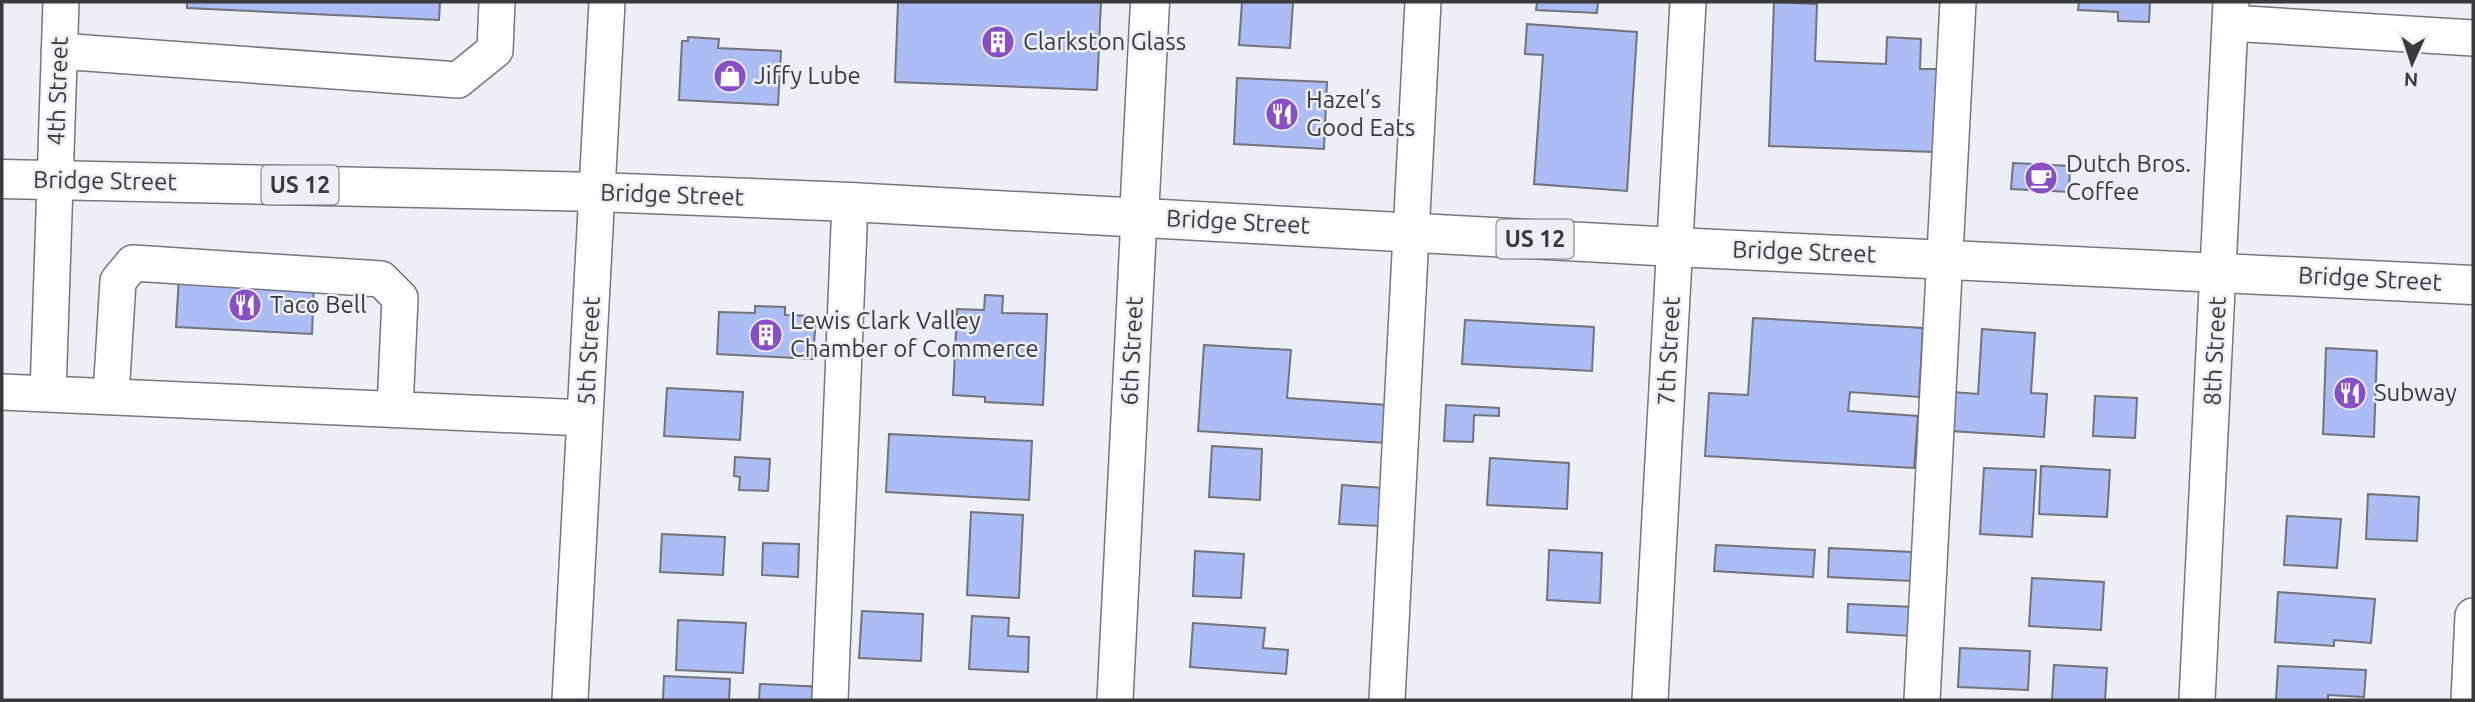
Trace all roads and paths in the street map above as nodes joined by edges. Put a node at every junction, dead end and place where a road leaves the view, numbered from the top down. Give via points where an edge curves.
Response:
1 (61, 2) edge
2 (497, 2) edge
3 (607, 2) edge
4 (1150, 2) edge
5 (1423, 2) edge
6 (1688, 2) edge
7 (1958, 2) edge
8 (2231, 12) edge
9 (2473, 38) edge
10 (59, 51) junction
11 (2, 179) edge
12 (54, 180) junction
13 (597, 192) junction
14 (850, 202) junction
15 (1139, 217) junction
16 (1410, 232) junction
17 (1675, 247) junction
18 (1944, 258) junction
19 (2219, 271) junction
20 (2473, 285) edge
21 (2, 392) edge
22 (48, 394) junction
23 (111, 396) junction
24 (395, 410) junction
25 (585, 418) junction
26 (2473, 616) edge
27 (570, 700) edge
28 (830, 700) edge
29 (1115, 700) edge
30 (1387, 700) edge
31 (1650, 700) edge
32 (1922, 700) edge
33 (2197, 700) edge
34 (2469, 700) edge

1 - 10 street, 4th Street
2 - 10 street via 495,50 458,80
3 - 13 street, 5th Street
4 - 15 main road, 6th Street
5 - 16 street
6 - 17 street, 7th Street
7 - 18 street
8 - 9 street
8 - 19 street, 8th Street
10 - 12 street, 4th Street
11 - 12 main road, Bridge Street / US 12
12 - 13 main road, Bridge Street / US 12
12 - 22 street, 4th Street
13 - 14 main road, Bridge Street / US 12
13 - 25 street, 5th Street
14 - 15 main road, Bridge Street / US 12
14 - 28 street
15 - 16 main road, Bridge Street / US 12
15 - 29 street, 6th Street
16 - 17 main road, Bridge Street / US 12
16 - 30 street
17 - 18 main road, Bridge Street / US 12
17 - 31 street, 7th Street
18 - 19 main road, Bridge Street / US 12
18 - 32 street
19 - 20 main road, Bridge Street / US 12
19 - 33 street, 8th Street
21 - 22 street
22 - 23 street
23 - 24 street
23 - 24 street via 118,281 133,263 381,279 400,298
24 - 25 street
25 - 27 street, 5th Street
26 - 34 street

